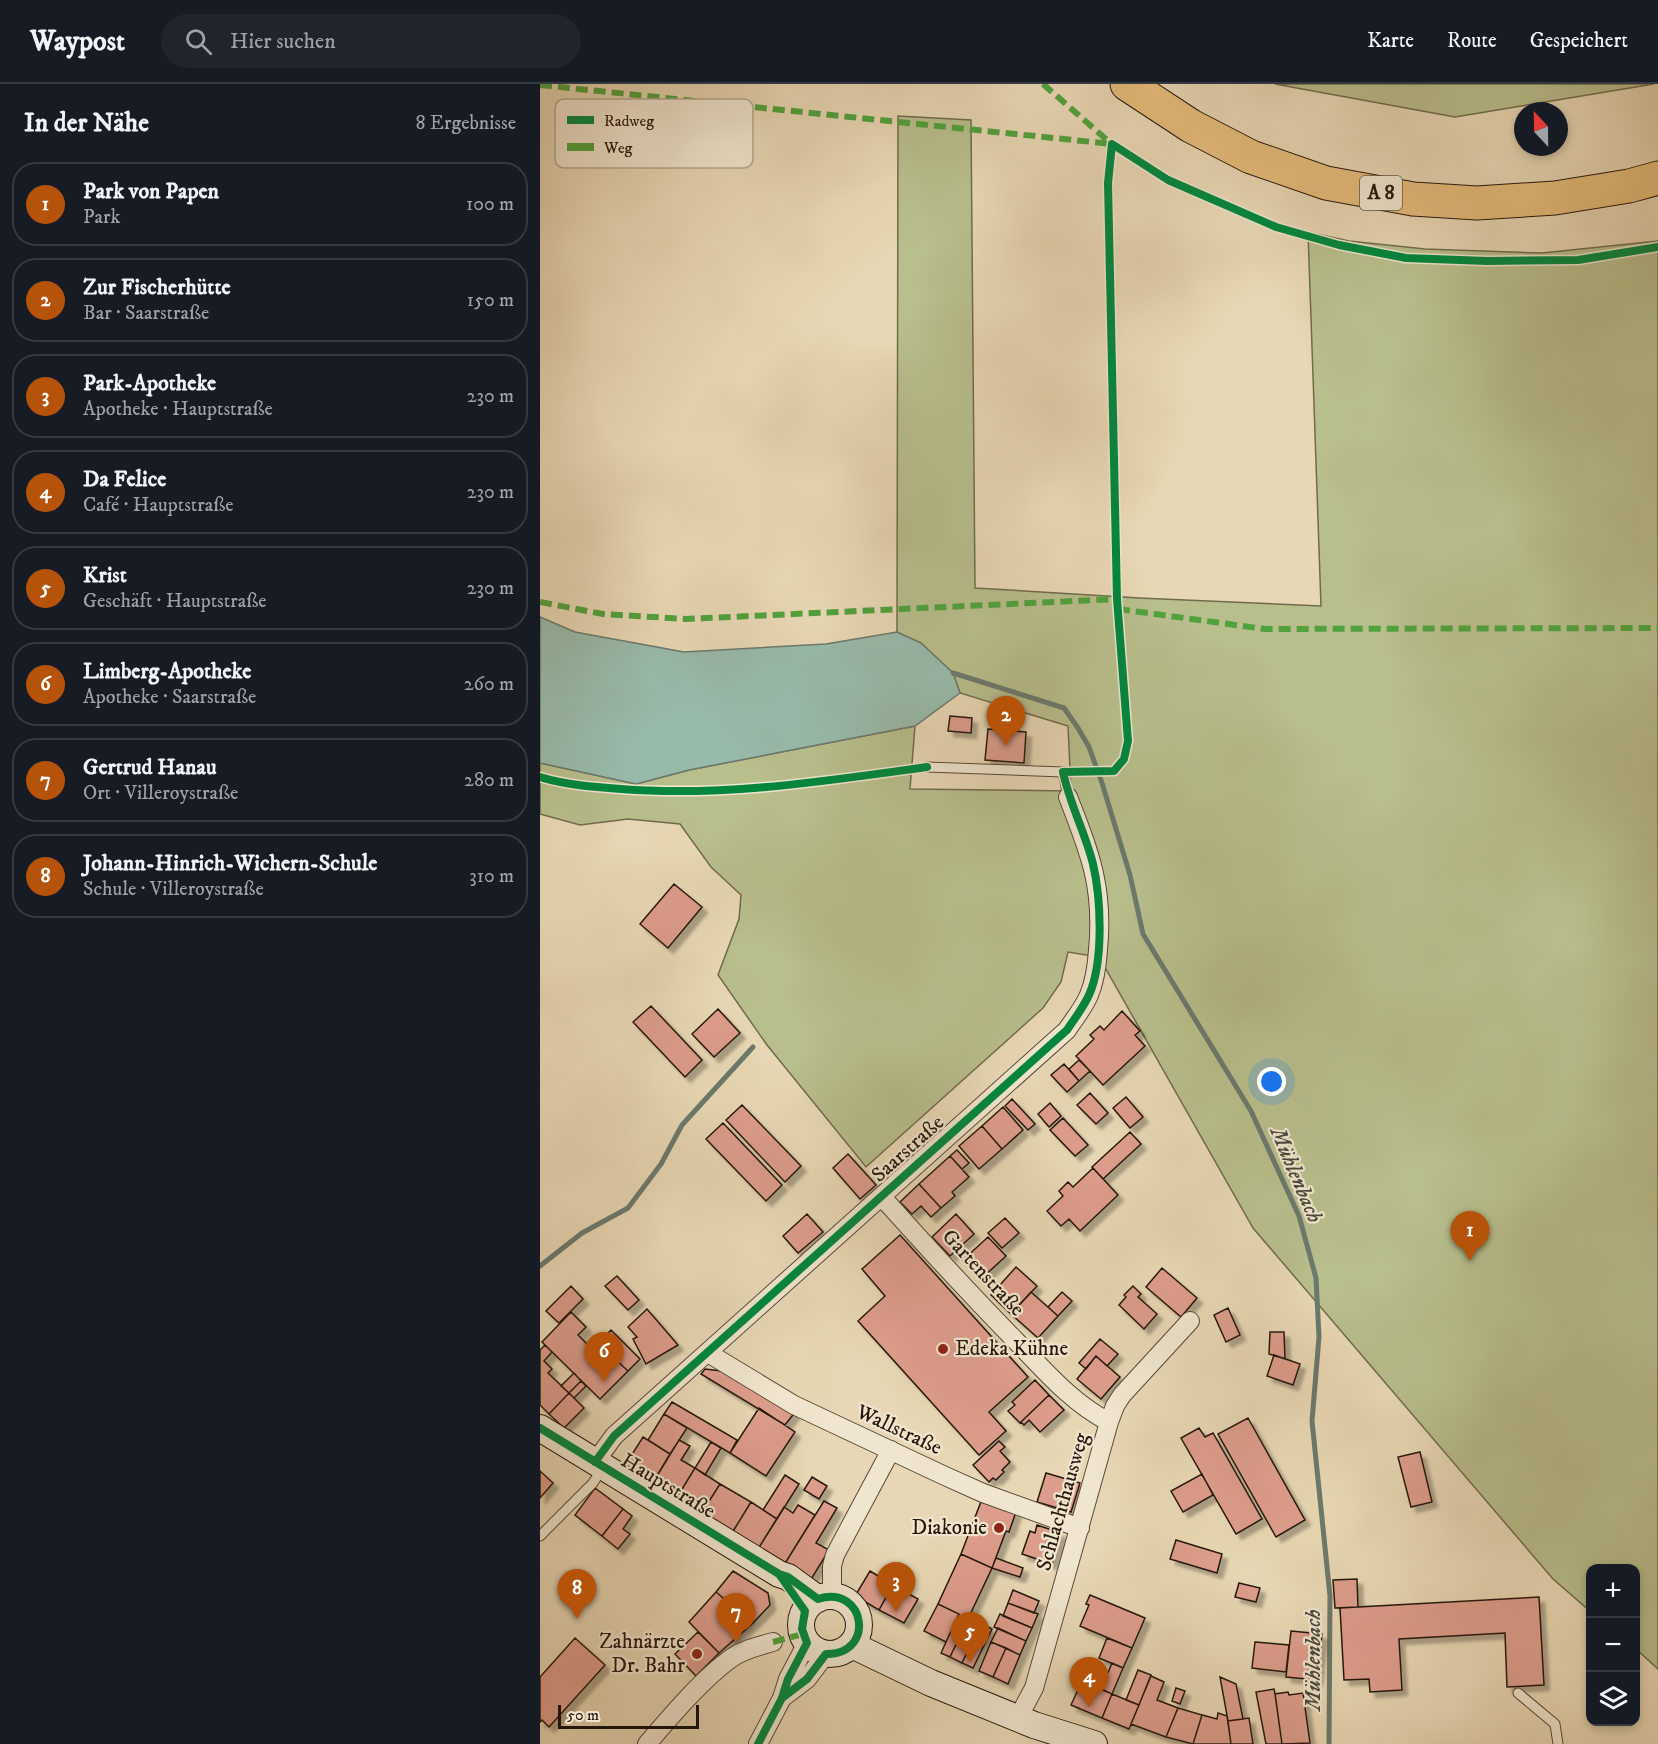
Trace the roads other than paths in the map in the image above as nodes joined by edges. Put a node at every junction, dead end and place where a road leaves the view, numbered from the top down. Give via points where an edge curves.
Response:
1 (1127, 84) edge
2 (1163, 84) edge
3 (1658, 157) edge
4 (1658, 178) edge
5 (927, 767) dead end
6 (1068, 797) joint
7 (882, 1197) junction
8 (1190, 1321) dead end
9 (708, 1353) junction
10 (1109, 1422) junction
11 (540, 1428) edge
12 (891, 1450) junction
13 (599, 1464) junction
14 (1080, 1528) junction
15 (540, 1536) edge
16 (818, 1602) junction
17 (855, 1637) junction
18 (773, 1642) dead end
19 (816, 1648) junction
20 (1518, 1693) dead end
21 (1018, 1718) junction
22 (646, 1744) edge
23 (758, 1744) edge
24 (1094, 1744) edge
25 (1558, 1744) edge

1 - 4 highway, A 8 via 1191,126 1251,157 1326,183 1413,199 1477,203 1555,198
2 - 3 highway via 1259,138 1331,162 1416,178 1477,182 1552,177
5 - 6 lane via 1063,772
6 - 7 street, Saarstraße via 1097,886 1099,942 1090,993 1067,1030
7 - 9 street, Saarstraße
7 - 10 street, Gartenstraße via 1042,1367 1087,1409
8 - 10 street, Schlachthausweg via 1122,1395
9 - 12 street, Wallstraße via 795,1405
9 - 13 street, Saarstraße via 614,1436
10 - 14 street, Schlachthausweg
11 - 13 main road, Hauptstraße
12 - 14 street, Wallstraße via 983,1493
12 - 16 street via 836,1555
13 - 15 lane via 593,1483
13 - 16 main road, Hauptstraße via 788,1577
14 - 21 street, Schlachthausweg via 1034,1688
16 - 17 main road via 845,1600 851,1605 858,1616
16 - 19 main road via 801,1629
17 - 19 main road via 840,1652
17 - 21 main road via 937,1670 968,1696
18 - 22 street via 734,1656
19 - 23 street via 788,1679
20 - 25 lane via 1555,1724
21 - 24 main road

